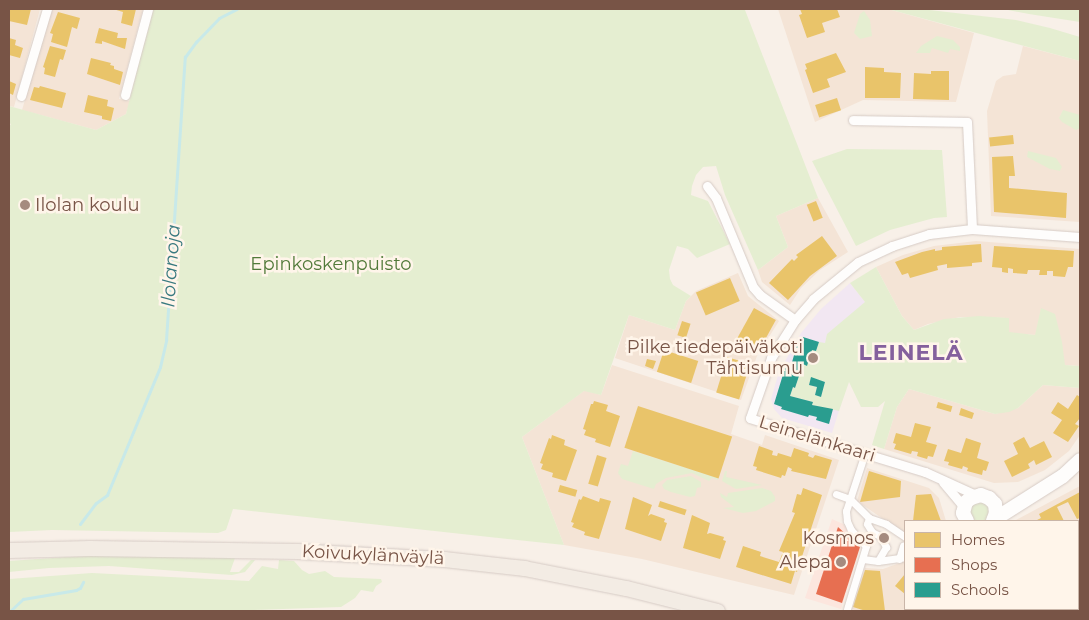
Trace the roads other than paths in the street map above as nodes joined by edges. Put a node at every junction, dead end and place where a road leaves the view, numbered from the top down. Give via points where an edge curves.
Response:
1 (46, 9) edge
2 (148, 9) edge
3 (125, 94) dead end
4 (21, 96) dead end
5 (853, 120) dead end
6 (707, 186) dead end
7 (972, 229) junction
8 (1080, 237) edge
9 (795, 320) junction
10 (865, 454) junction
11 (1079, 463) edge
12 (943, 482) junction
13 (836, 494) dead end
14 (976, 495) junction
15 (1027, 497) junction
16 (850, 499) junction
17 (992, 500) junction
18 (965, 517) edge
19 (994, 520) edge
20 (868, 521) junction
21 (851, 530) junction
22 (904, 536) edge
23 (903, 546) dead end
24 (13, 552) edge
25 (902, 558) edge
26 (862, 559) junction
27 (878, 561) junction
28 (847, 609) dead end
29 (717, 611) edge

1 - 4 street
2 - 3 street
5 - 7 street via 966,122
6 - 9 street via 716,198 753,286 760,295
7 - 8 street, Leinelänkaari
7 - 9 street, Leinelänkaari via 915,237 870,256 838,276
9 - 10 street, Leinelänkaari via 771,358 750,418
10 - 12 street, Leinelänkaari via 925,472
10 - 16 street
11 - 15 main road via 1052,484
12 - 14 street, Leinelänkaari
12 - 18 street, Leinelänkaari
13 - 16 street
14 - 17 main road
14 - 18 main road via 966,502
15 - 17 main road
15 - 19 main road
16 - 20 street
16 - 21 street via 846,521
17 - 19 main road via 996,510
20 - 21 street
20 - 22 street via 886,524
20 - 27 street via 872,532 880,536 886,547
21 - 26 street via 866,546
23 - 25 street
24 - 29 main road, Koivukylänväylä via 138,548 444,559 524,568 626,588
25 - 27 street
26 - 27 street
26 - 28 street

